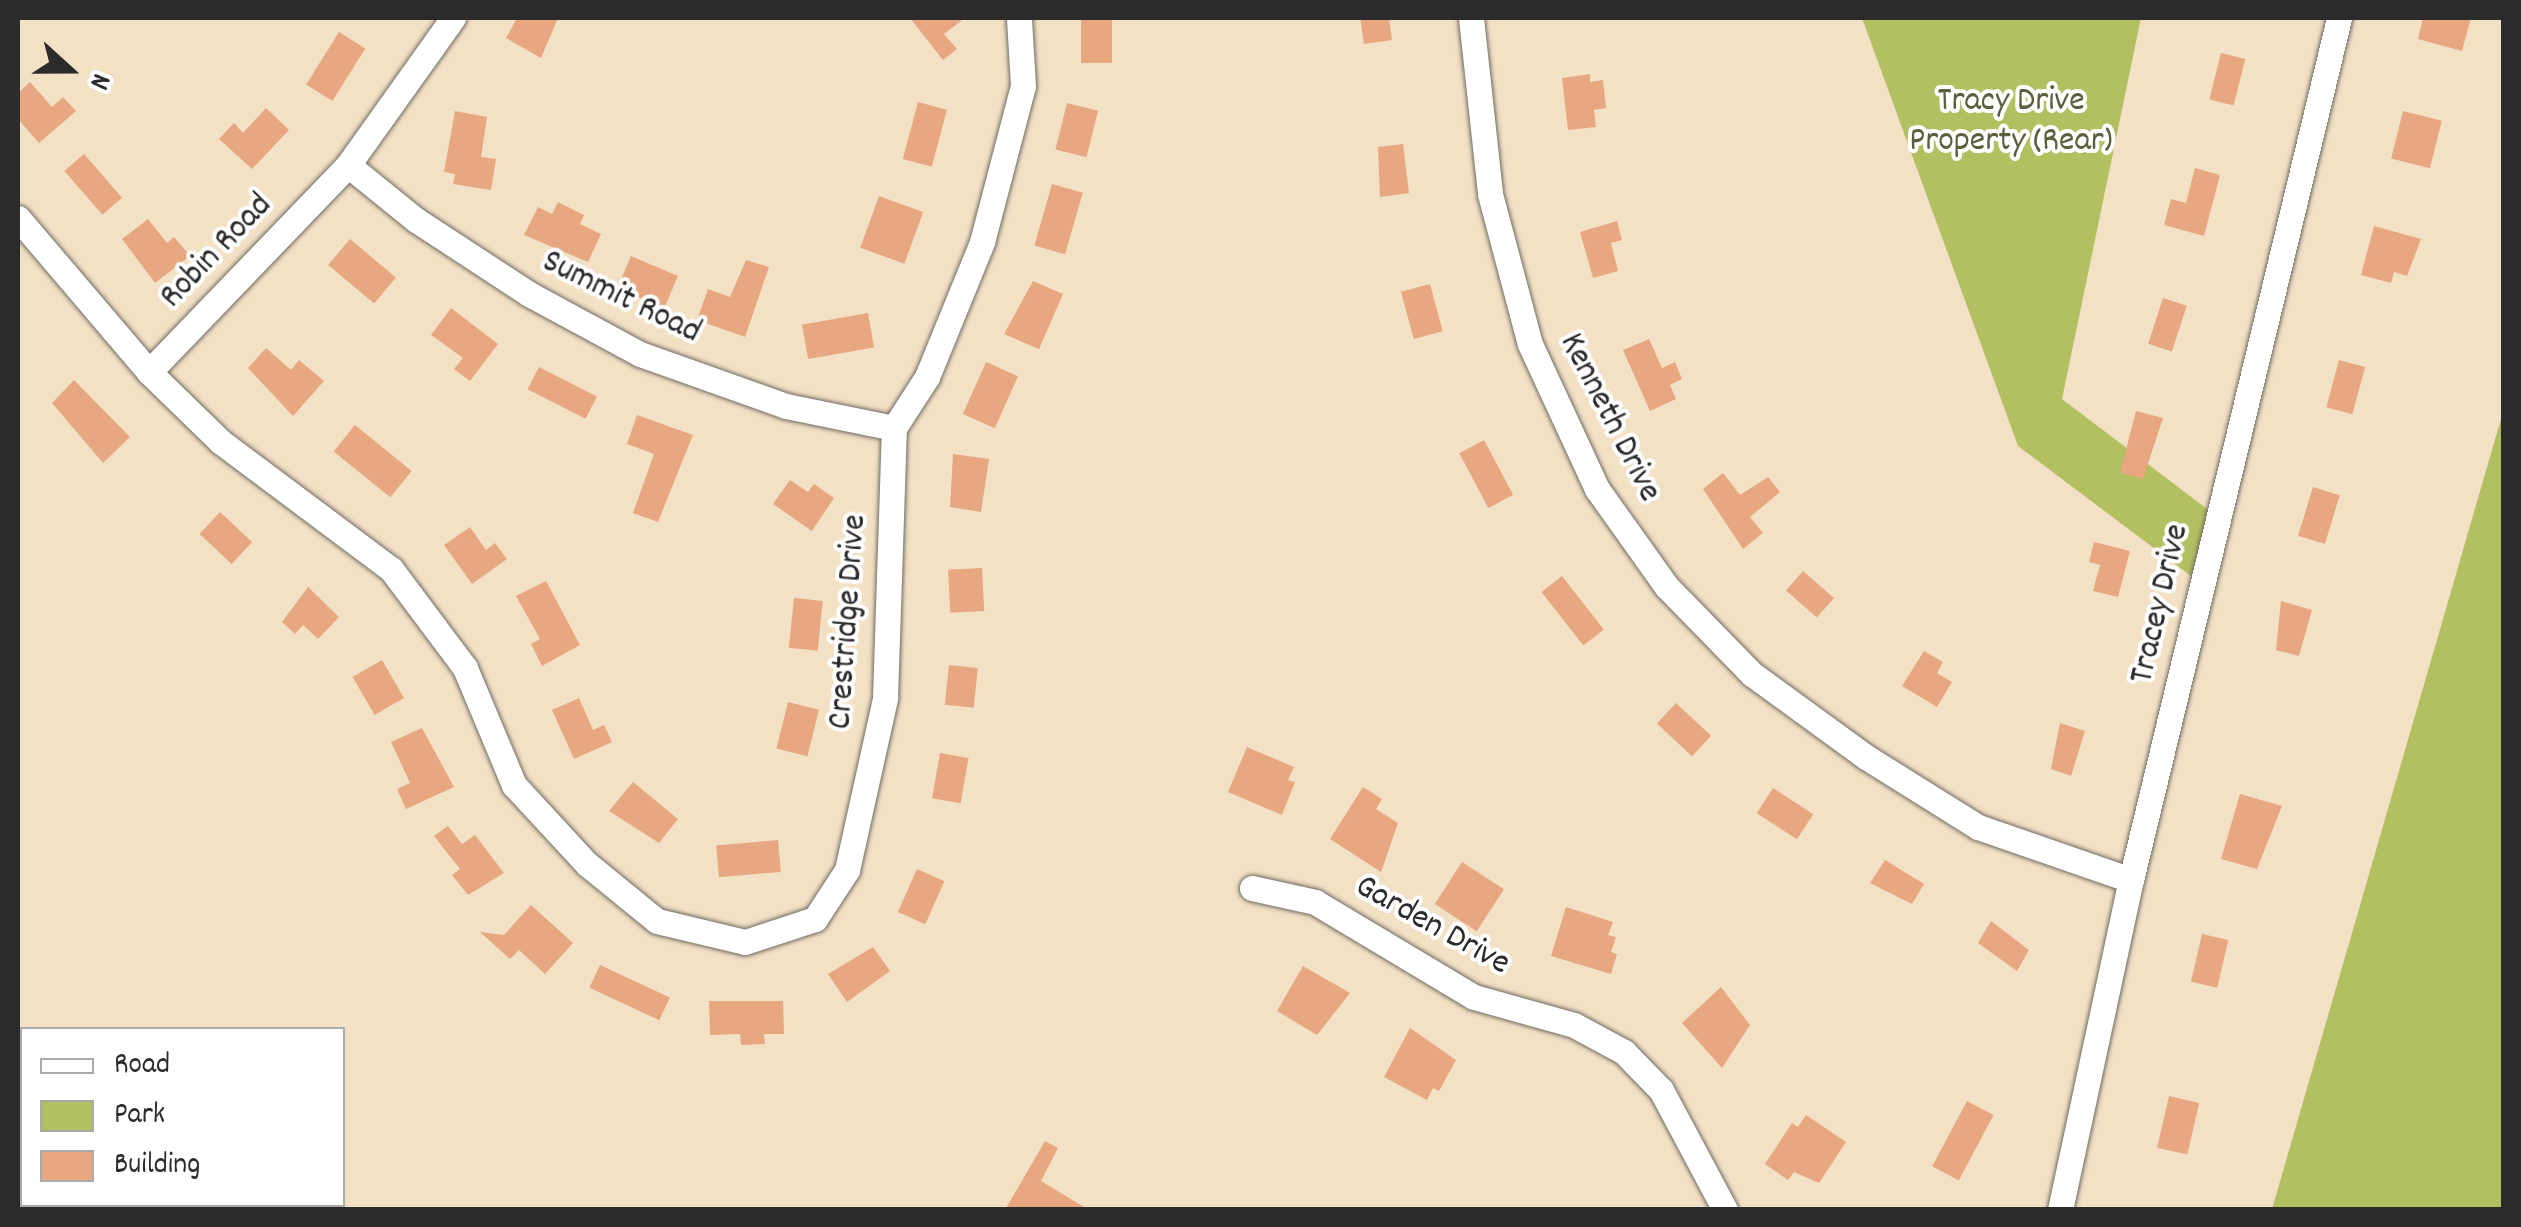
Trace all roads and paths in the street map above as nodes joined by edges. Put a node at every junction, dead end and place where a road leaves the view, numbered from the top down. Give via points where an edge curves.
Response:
1 (453, 18) edge
2 (1019, 18) edge
3 (1471, 18) edge
4 (2338, 18) edge
5 (348, 165) junction
6 (18, 218) edge
7 (149, 372) junction
8 (894, 428) junction
9 (2132, 880) junction
10 (1252, 888) dead end
11 (1725, 1210) edge
12 (2060, 1210) edge

1 - 5 street, Robin Road
2 - 8 street via 1022,86 982,242 927,377
3 - 9 street, Kenneth Drive via 1490,194 1530,344 1597,488 1667,587 1752,674 1866,758 1978,826
4 - 9 street, Tracey Drive
5 - 7 street, Robin Road
5 - 8 street, Summit Road via 416,220 530,294 640,354 786,406
6 - 7 street
7 - 8 street, Crestridge Drive via 221,442 391,569 465,668 514,785 586,864 656,921 744,942 815,919 846,870 886,698
9 - 12 street, Tracey Drive
10 - 11 street, Garden Drive via 1316,902 1474,998 1574,1025 1624,1052 1661,1090

